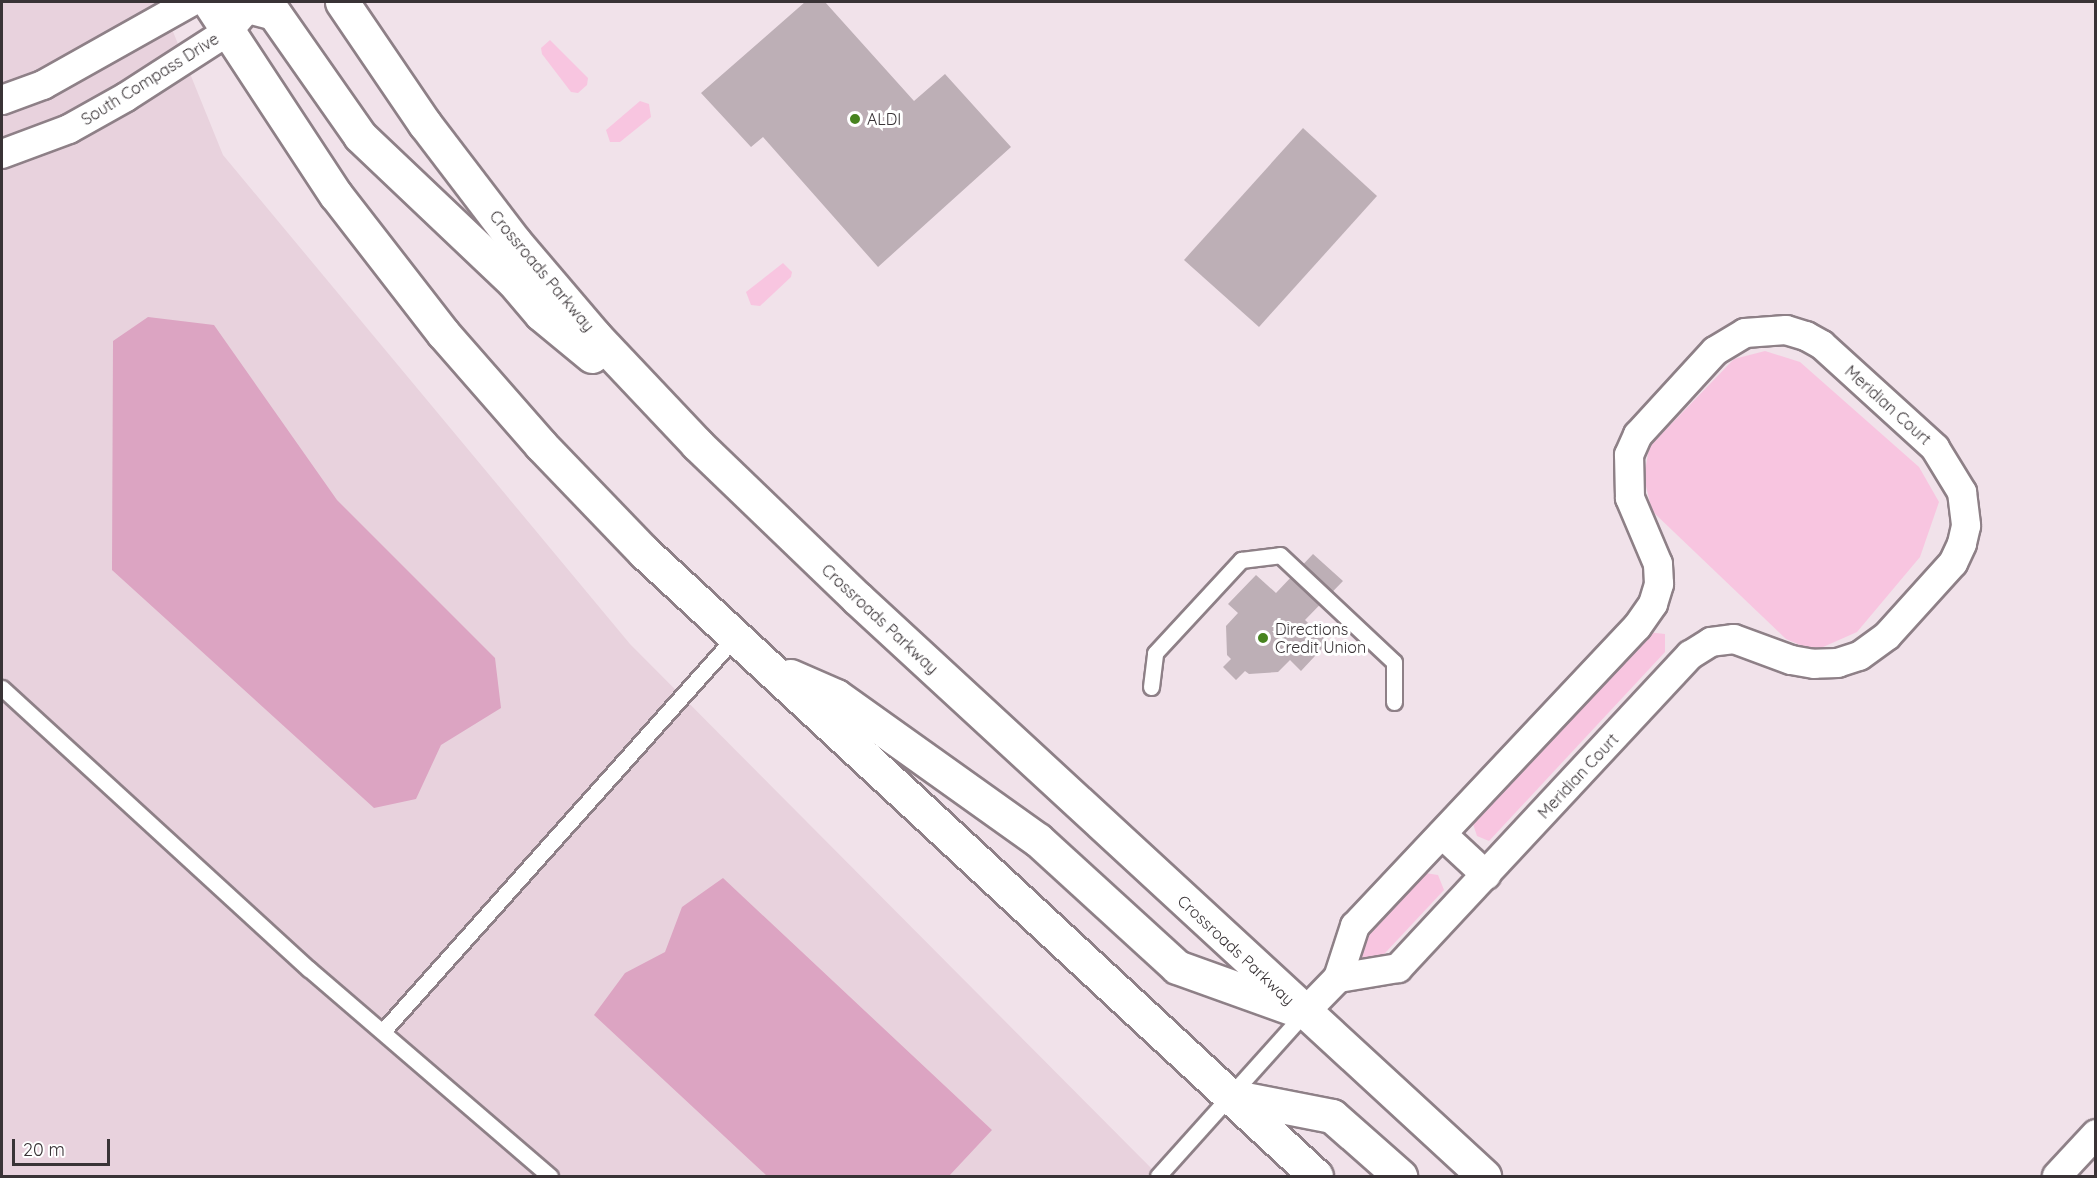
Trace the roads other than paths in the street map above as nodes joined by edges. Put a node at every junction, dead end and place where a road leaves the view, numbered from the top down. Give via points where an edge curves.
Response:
1 (191, 2) edge
2 (209, 2) edge
3 (342, 2) edge
4 (241, 10) edge
5 (2, 100) edge
6 (2, 154) edge
7 (697, 444) junction
8 (735, 637) junction
9 (766, 665) junction
10 (1151, 687) dead end
11 (2, 688) edge
12 (1394, 702) dead end
13 (1443, 835) junction
14 (1486, 875) junction
15 (1338, 978) junction
16 (1304, 1012) junction
17 (384, 1030) junction
18 (1230, 1096) junction
19 (2096, 1134) edge
20 (550, 1176) edge
21 (1158, 1176) edge
22 (1316, 1176) edge
23 (1400, 1176) edge
24 (1484, 1176) edge
25 (2056, 1176) edge

1 - 5 street via 43,85
2 - 4 street
3 - 7 street, Crossroads Parkway via 426,124 515,242 595,336
4 - 6 street, South Compass Drive via 69,129
4 - 7 street via 274,12 360,136 513,281 541,314
4 - 8 street via 336,195 443,333 541,445 644,552
7 - 16 street, Crossroads Parkway
8 - 9 street
8 - 17 lane
9 - 16 street via 836,696 1038,840 1177,967
9 - 18 street
10 - 12 lane via 1155,653 1241,560 1280,555 1394,662
11 - 17 lane via 309,969
13 - 14 street
13 - 14 street, Meridian Court via 1637,627 1653,604 1659,584 1658,564 1630,498 1629,455 1638,435 1715,351 1745,333 1786,330 1806,336 1822,345 1935,448 1962,492 1966,526 1962,544 1953,563 1887,636 1859,656 1838,663 1814,664 1791,660 1734,639 1711,642 1690,655
13 - 15 street, Meridian Court via 1355,926
14 - 15 street, Meridian Court via 1398,968
15 - 16 street, Meridian Court
16 - 18 lane
16 - 24 street, Crossroads Parkway
17 - 20 lane
18 - 21 lane
18 - 22 street
18 - 23 street via 1332,1116
19 - 25 street

